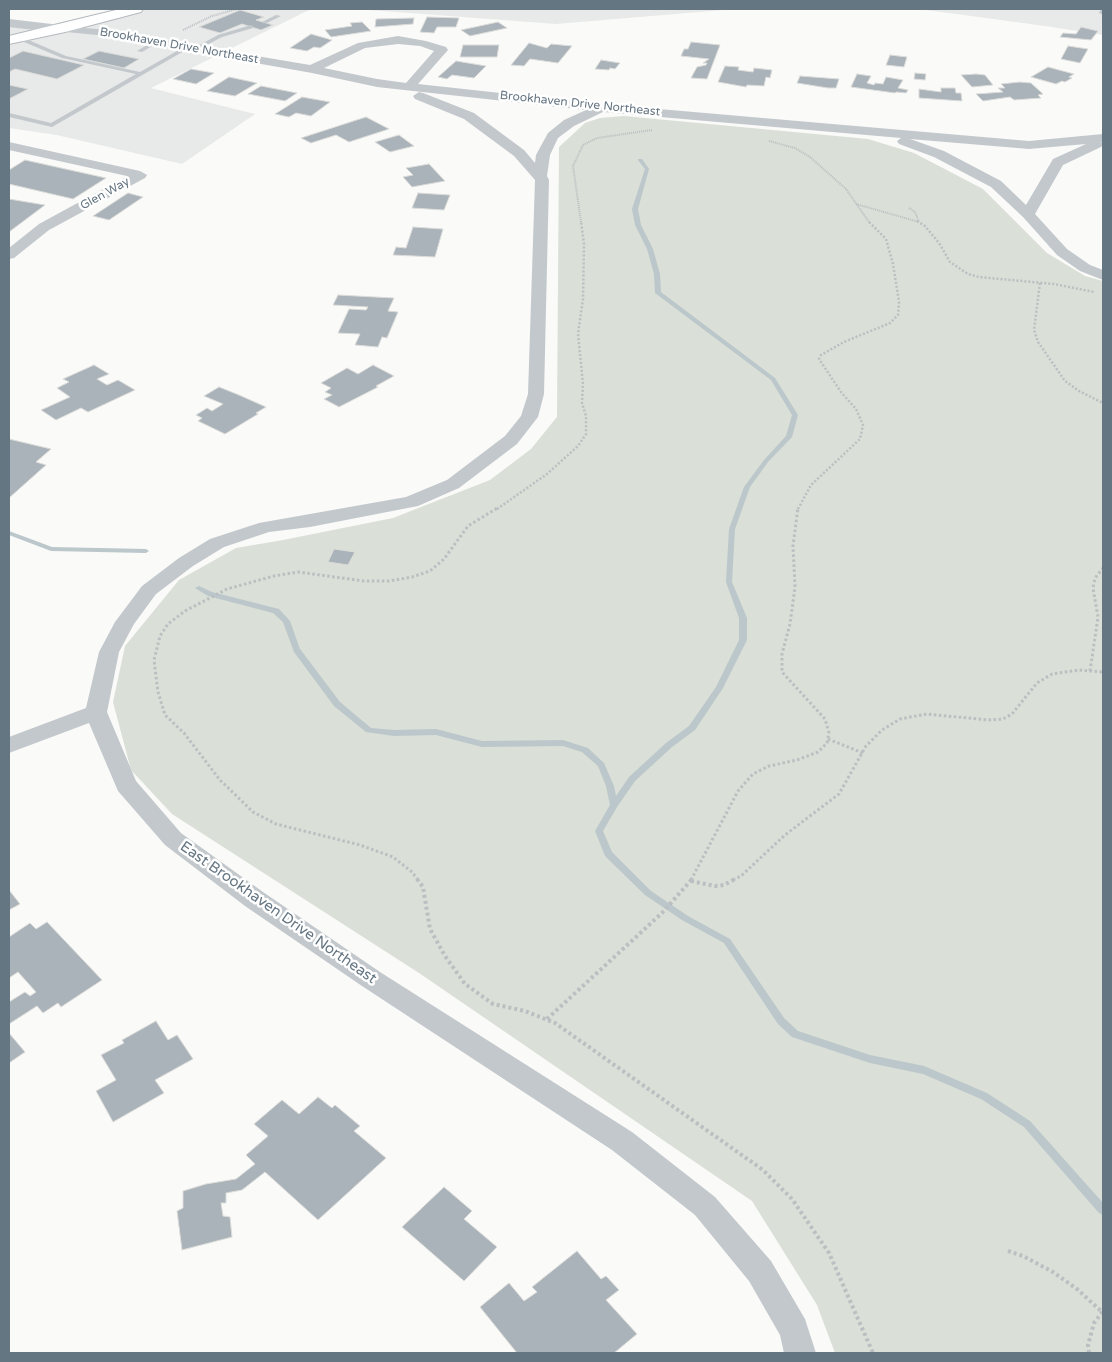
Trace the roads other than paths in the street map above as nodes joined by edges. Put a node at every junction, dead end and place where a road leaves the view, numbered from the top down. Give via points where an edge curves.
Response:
1 (136, 9) edge
2 (278, 16) dead end
3 (265, 22) dead end
4 (9, 24) edge
5 (251, 27) dead end
6 (60, 29) junction
7 (14, 39) edge
8 (156, 42) junction
9 (193, 48) junction
10 (140, 51) dead end
11 (312, 69) junction
12 (142, 74) junction
13 (377, 83) junction
14 (409, 87) junction
15 (601, 108) junction
16 (9, 115) edge
17 (878, 131) junction
18 (1103, 139) edge
19 (9, 146) edge
20 (540, 176) junction
21 (1028, 214) junction
22 (9, 254) edge
23 (1103, 275) edge
24 (96, 712) junction
25 (9, 745) edge
26 (800, 1353) edge

1 - 6 highway
2 - 3 lane
4 - 6 street
5 - 9 lane
6 - 7 highway
6 - 8 street, Brookhaven Drive Northeast
7 - 12 lane via 64,57
8 - 9 street, Brookhaven Drive Northeast
8 - 10 lane
9 - 11 street, Brookhaven Drive Northeast
9 - 12 lane
11 - 13 street, Brookhaven Drive Northeast
11 - 14 street via 362,45 398,40 442,50
12 - 16 lane via 52,125
13 - 14 street, Brookhaven Drive Northeast
13 - 20 street via 431,99 469,116 519,153
14 - 15 street, Brookhaven Drive Northeast
15 - 17 street, Brookhaven Drive Northeast
15 - 20 street via 570,123 553,136 543,155
17 - 18 street, Brookhaven Drive Northeast via 1029,145
17 - 21 street via 939,154 996,184
18 - 21 street via 1058,162
19 - 22 street, Glen Way via 140,174 44,227
20 - 24 street via 536,394 529,417 511,440 453,484 411,502 266,527 217,544 186,562 149,590 125,622 108,652
21 - 23 street via 1062,252 1085,268
24 - 25 street
24 - 26 street, East Brookhaven Drive Northeast via 126,785 173,839 371,979 622,1141 705,1206 760,1271 794,1330

